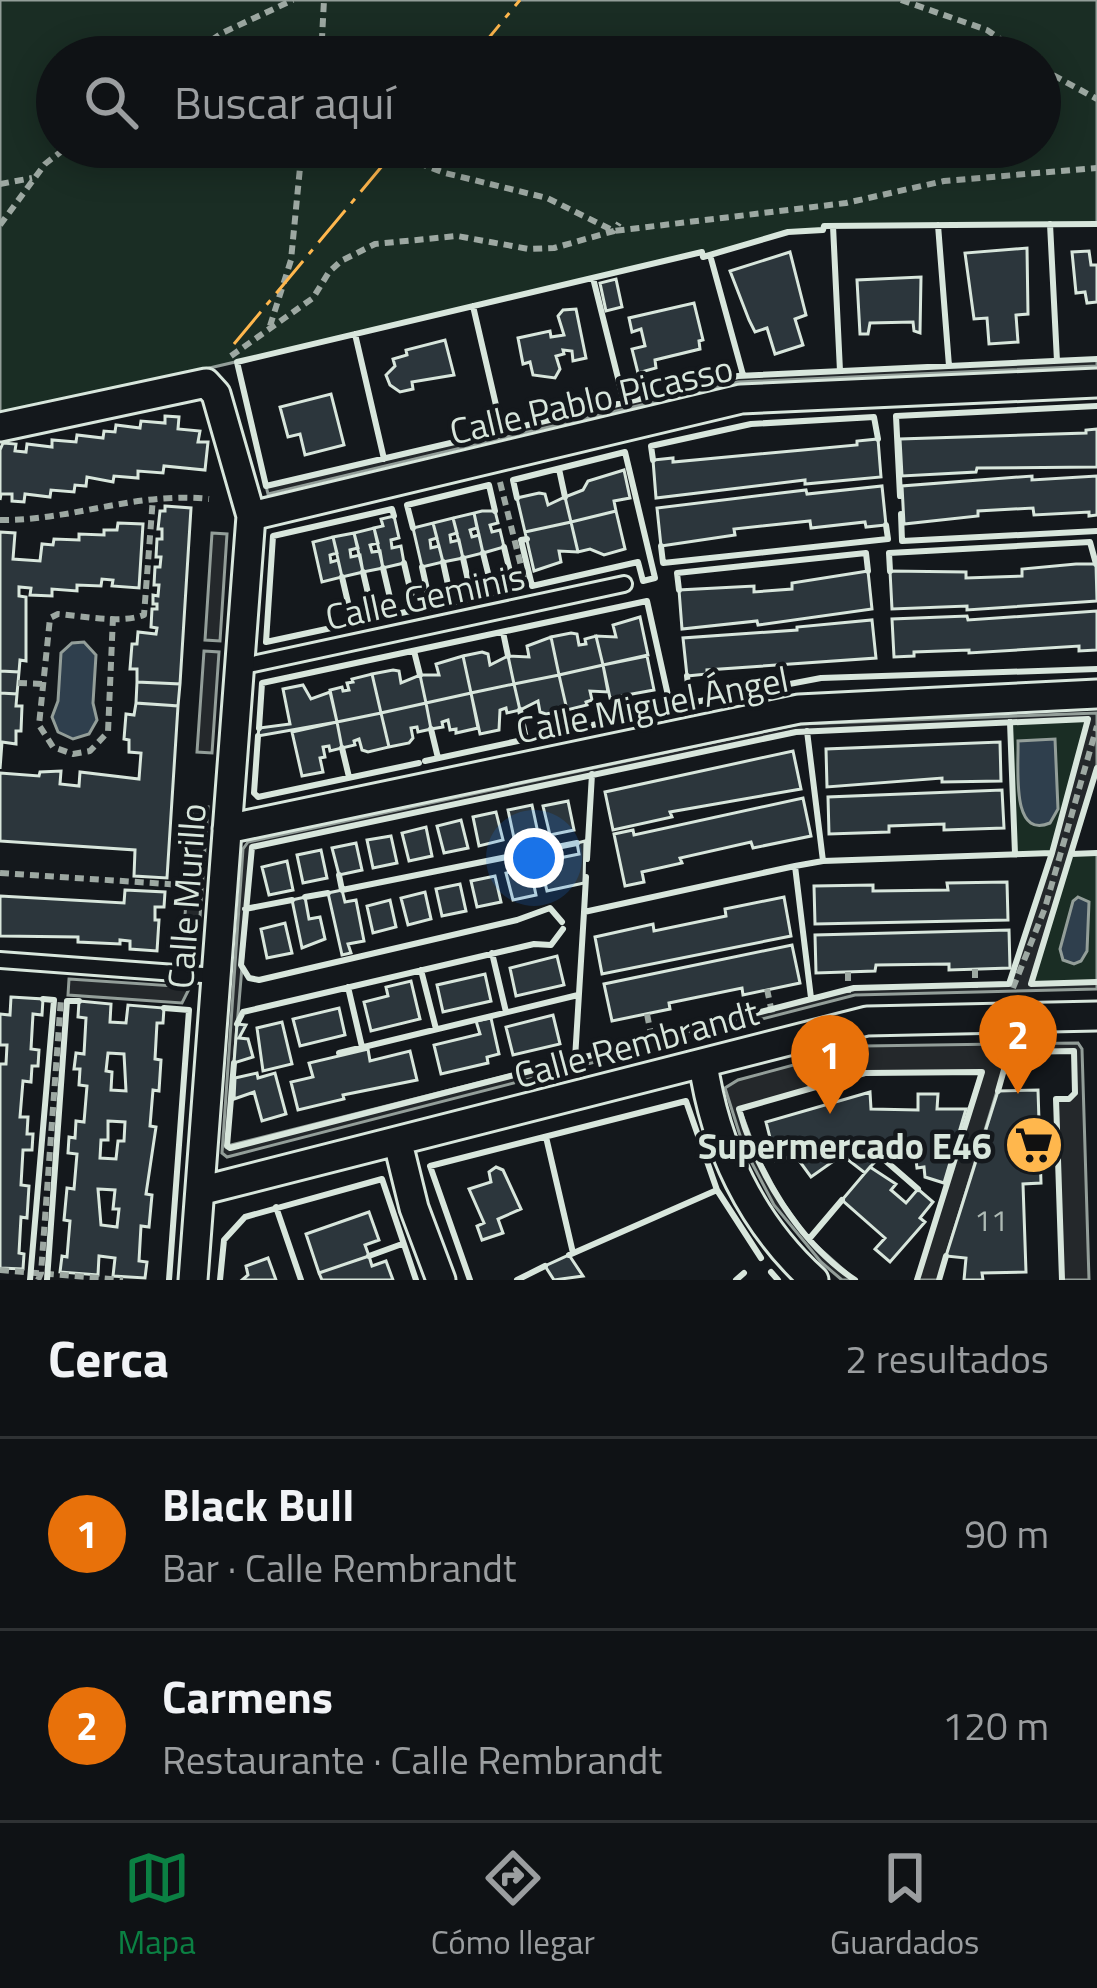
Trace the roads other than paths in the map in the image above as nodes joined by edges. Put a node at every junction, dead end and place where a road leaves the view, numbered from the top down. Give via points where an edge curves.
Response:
1 (1097, 383) edge
2 (0, 427) edge
3 (251, 516) junction
4 (624, 584) dead end
5 (239, 667) junction
6 (1097, 694) edge
7 (227, 829) junction
8 (0, 960) edge
9 (216, 976) junction
10 (1097, 1016) edge
11 (703, 1063) junction
12 (398, 1143) junction
13 (200, 1191) junction
14 (194, 1280) edge
15 (441, 1280) edge
16 (814, 1280) edge

1 - 3 street, Calle Pablo Picasso via 741,399
2 - 3 street via 206,383 217,394
3 - 5 street, Calle Murillo
4 - 5 lane, Calle Geminis
5 - 7 street, Calle Murillo
6 - 7 street, Calle Miguel Ángel via 799,710
7 - 9 street, Calle Murillo
8 - 9 lane
9 - 13 street, Calle Murillo
10 - 11 street, Calle Rembrandt via 867,1021
11 - 12 street, Calle Rembrandt
11 - 16 street via 737,1178
12 - 13 street, Calle Rembrandt
12 - 15 street
13 - 14 street, Calle Murillo

